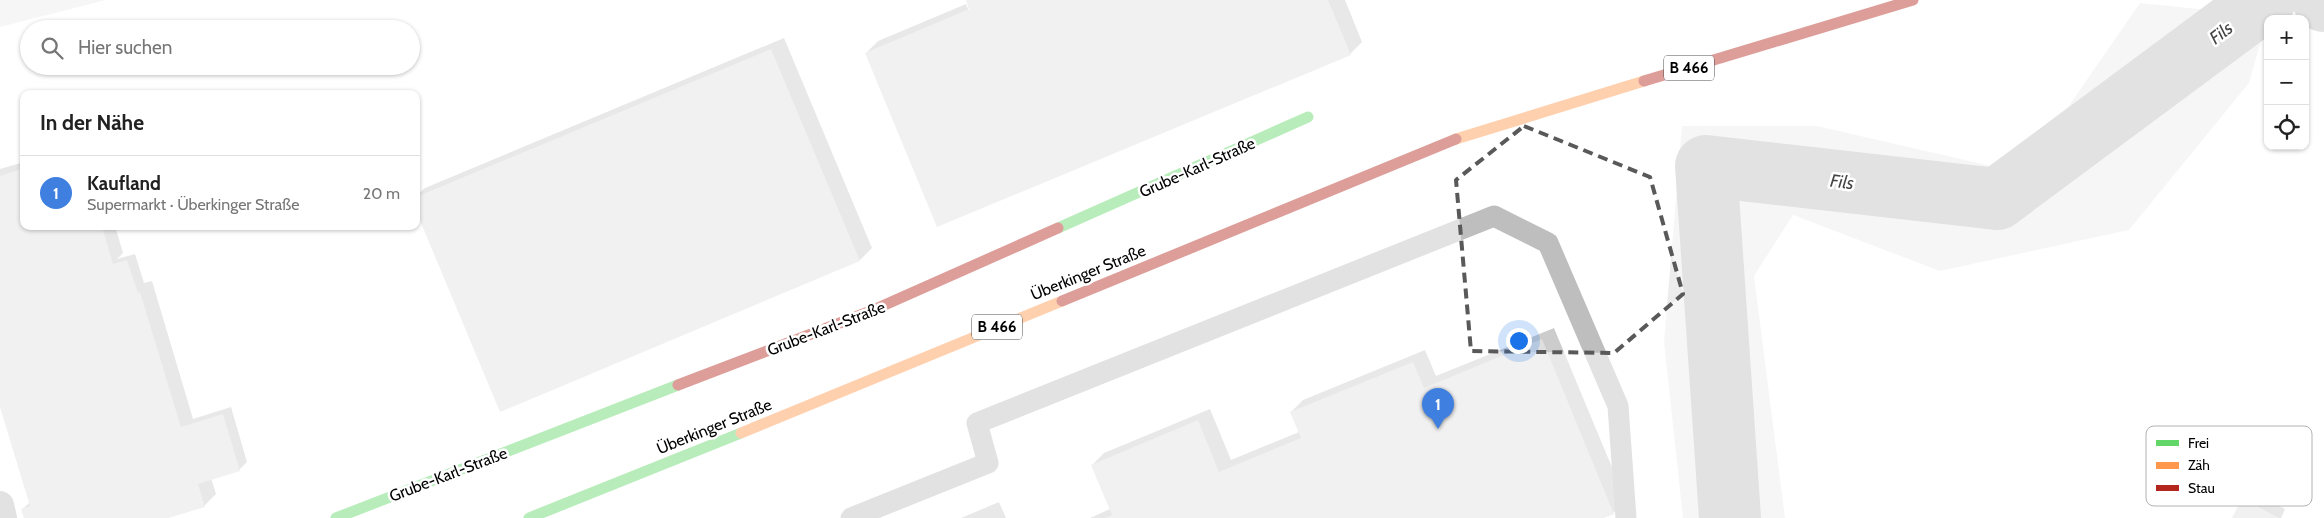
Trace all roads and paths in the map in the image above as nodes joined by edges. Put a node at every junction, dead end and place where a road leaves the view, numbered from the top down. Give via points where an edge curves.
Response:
1 (1913, 0) edge
2 (1308, 118) dead end
3 (0, 505) edge
4 (3, 518) edge
5 (336, 518) edge
6 (529, 518) edge
7 (851, 518) edge
8 (1626, 518) edge

1 - 6 main road, Überkinger Straße / B 466 via 1466,135
2 - 5 main road, Grube-Karl-Straße via 871,311
3 - 4 street
7 - 8 lane via 988,463 976,423 1494,216 1548,243 1618,406

